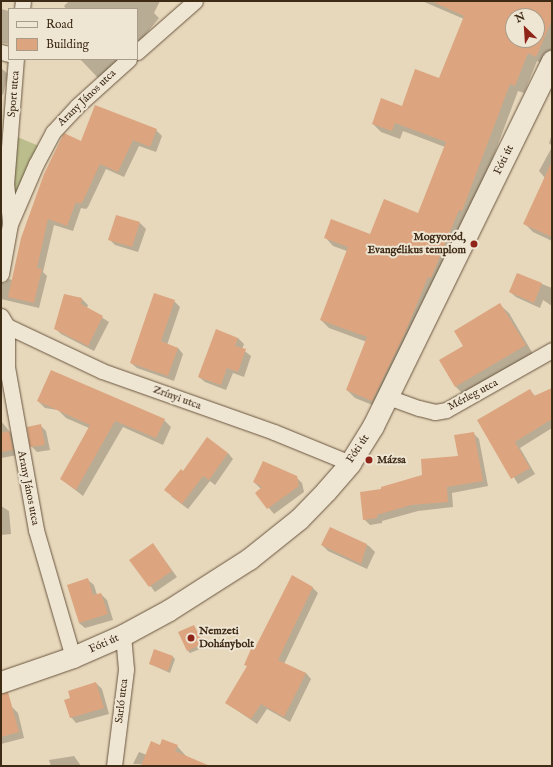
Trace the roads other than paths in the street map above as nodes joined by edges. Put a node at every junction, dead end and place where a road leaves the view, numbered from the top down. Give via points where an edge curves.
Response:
1 (195, 1) edge
2 (138, 51) edge
3 (16, 60) edge
4 (128, 60) edge
5 (552, 61) edge
6 (10, 224) junction
7 (1, 274) edge
8 (4, 321) edge
9 (552, 350) edge
10 (388, 396) junction
11 (350, 462) junction
12 (123, 635) junction
13 (73, 657) junction
14 (1, 682) edge
15 (114, 766) edge

1 - 2 street
3 - 6 street, Sport utca via 6,185
4 - 6 street, Arany János utca via 77,106 53,132
5 - 10 main road, Fóti út
6 - 7 street, Arany János utca
8 - 11 street, Zrínyi utca via 102,371
8 - 13 street, Arany János utca via 7,367 36,530
9 - 10 street, Mérleg utca via 446,410 435,412
10 - 11 main road, Fóti út
11 - 12 main road, Fóti út via 299,519 249,559 212,585
12 - 13 main road, Fóti út
12 - 15 street, Sarló utca via 126,669
13 - 14 main road, Fóti út

